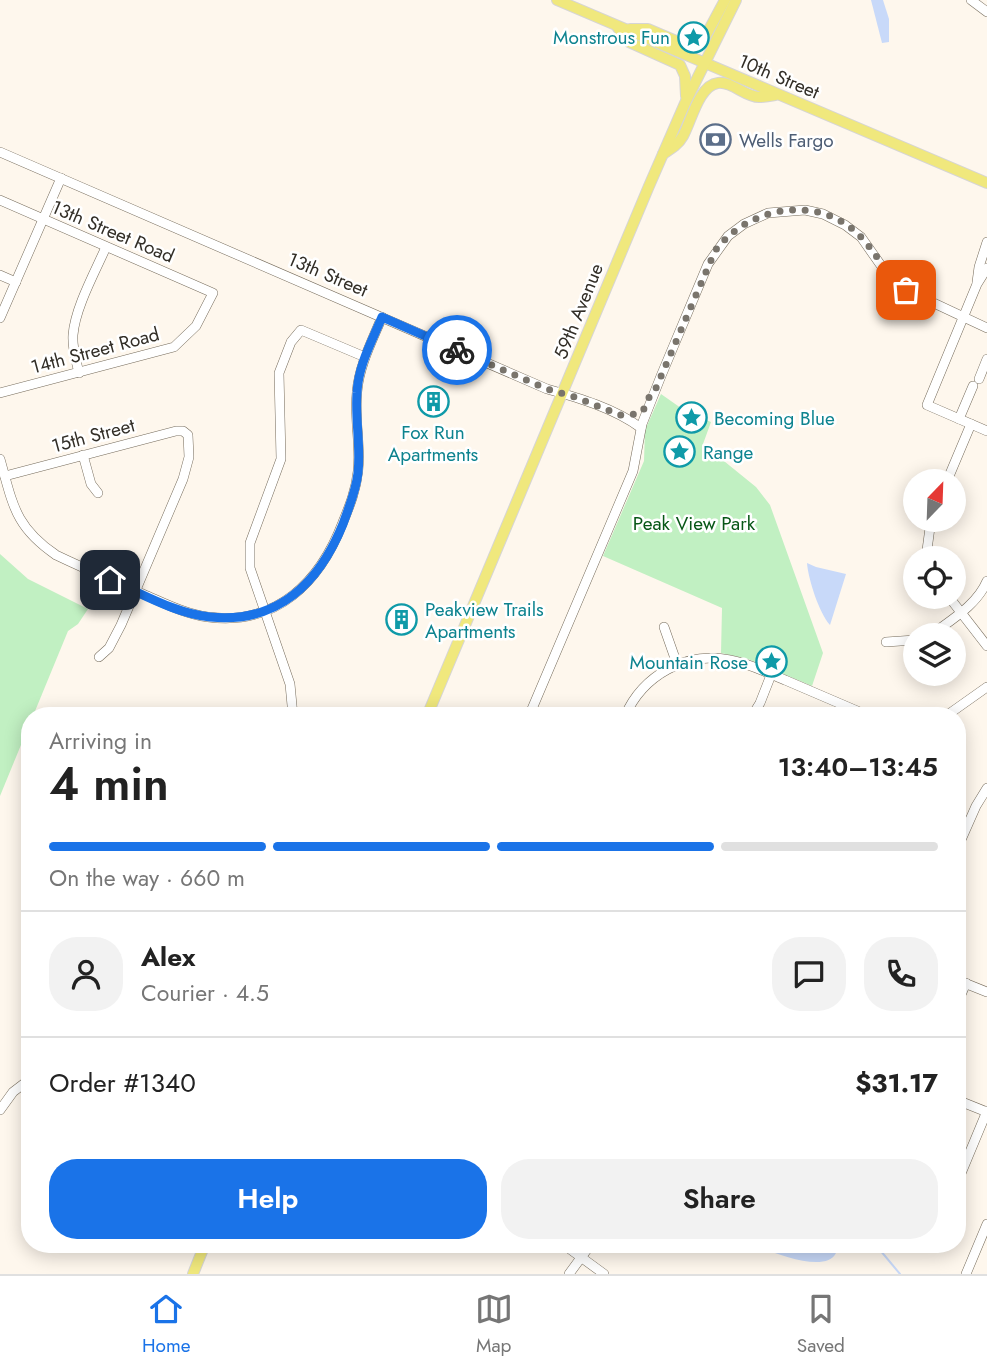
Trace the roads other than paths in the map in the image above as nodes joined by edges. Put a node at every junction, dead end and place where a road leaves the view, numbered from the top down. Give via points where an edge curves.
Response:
1 (557, 0) edge
2 (725, 0) edge
3 (736, 0) edge
4 (971, 0) edge
5 (987, 12) edge
6 (620, 28) junction
7 (704, 64) junction
8 (778, 95) junction
9 (686, 101) junction
10 (0, 152) edge
11 (663, 155) junction
12 (61, 178) junction
13 (987, 183) edge
14 (0, 200) edge
15 (43, 219) junction
16 (987, 242) edge
17 (106, 247) junction
18 (987, 268) edge
19 (0, 275) edge
20 (16, 282) junction
21 (977, 284) junction
22 (212, 293) joint
23 (382, 317) junction
24 (964, 317) junction
25 (0, 318) edge
26 (987, 327) edge
27 (365, 357) junction
28 (987, 359) edge
29 (79, 373) junction
30 (656, 388) junction
31 (0, 393) edge
32 (563, 393) junction
33 (620, 415) junction
34 (959, 419) junction
35 (971, 424) junction
36 (641, 428) junction
37 (987, 431) edge
38 (83, 455) junction
39 (0, 459) edge
40 (952, 469) edge
41 (5, 476) junction
42 (98, 493) dead end
43 (987, 581) edge
44 (135, 590) junction
45 (958, 609) edge
46 (265, 611) junction
47 (961, 613) junction
48 (947, 623) edge
49 (664, 627) dead end
50 (903, 641) edge
51 (886, 642) dead end
52 (987, 646) edge
53 (99, 657) dead end
54 (677, 664) junction
55 (772, 675) junction
56 (987, 687) edge
57 (292, 707) edge
58 (431, 707) edge
59 (533, 707) edge
60 (630, 707) edge
61 (758, 707) edge
62 (839, 707) edge
63 (959, 707) edge
64 (987, 788) edge
65 (966, 829) edge
66 (966, 983) edge
67 (987, 992) edge
68 (21, 1086) edge
69 (966, 1103) edge
70 (0, 1110) edge
71 (987, 1111) edge
72 (966, 1161) edge
73 (987, 1224) edge
74 (201, 1253) edge
75 (575, 1253) edge
76 (584, 1253) edge
77 (581, 1257) junction
78 (193, 1274) edge
79 (569, 1274) edge
80 (604, 1274) edge
81 (966, 1274) edge

1 - 6 main road, 10th Street
2 - 6 main road via 697,44 681,43 648,29
3 - 7 main road, 59th Avenue
4 - 5 street
6 - 7 main road, 10th Street
6 - 9 main road via 629,42 680,65
7 - 8 main road, 10th Street
7 - 9 main road, 59th Avenue
8 - 11 main road via 757,97 724,83 711,85 702,94 682,138
8 - 13 main road, 10th Street
9 - 11 main road, 59th Avenue
10 - 12 street, 13th Street
11 - 32 main road, 59th Avenue
12 - 15 street
12 - 23 street, 13th Street
14 - 15 street, 13th Street Road
15 - 17 street, 13th Street Road
15 - 20 street
16 - 21 street
17 - 22 street, 13th Street Road
17 - 29 street via 73,332
18 - 21 street
19 - 20 street
20 - 25 street
21 - 24 street
22 - 29 street, 14th Street Road via 196,326 174,346
23 - 27 street
23 - 32 street, 13th Street
24 - 26 street
24 - 30 street via 898,284 861,237 823,214 794,210 759,216 720,244 708,264
24 - 34 street via 927,405
27 - 46 street via 357,390 360,449 354,495 324,563 286,602
27 - 46 street via 301,330 291,342 279,373 281,458 250,543 250,568
28 - 34 street
29 - 31 street, 14th Street Road
30 - 33 street via 643,411
30 - 36 street
32 - 33 street, 13th Street
32 - 58 main road, 59th Avenue
33 - 36 street, 13th Street
34 - 35 street
35 - 37 street
35 - 40 street
36 - 59 street via 633,471
38 - 41 street, 15th Street
38 - 42 street
38 - 44 street, 15th Street via 176,431 188,435 183,479
39 - 41 street
41 - 44 street via 16,513 37,542
43 - 47 street
44 - 46 street via 209,617
44 - 53 street via 109,648
45 - 47 street
46 - 57 street via 290,684
47 - 48 street
47 - 52 street
49 - 54 street
50 - 51 street
54 - 55 street via 721,658
54 - 60 street via 646,684
55 - 61 street
55 - 62 street
56 - 63 street
64 - 65 street
66 - 67 street
68 - 70 street
69 - 71 street
71 - 72 street
73 - 81 street
74 - 78 main road
75 - 77 street
76 - 77 street
77 - 79 street
77 - 80 street

